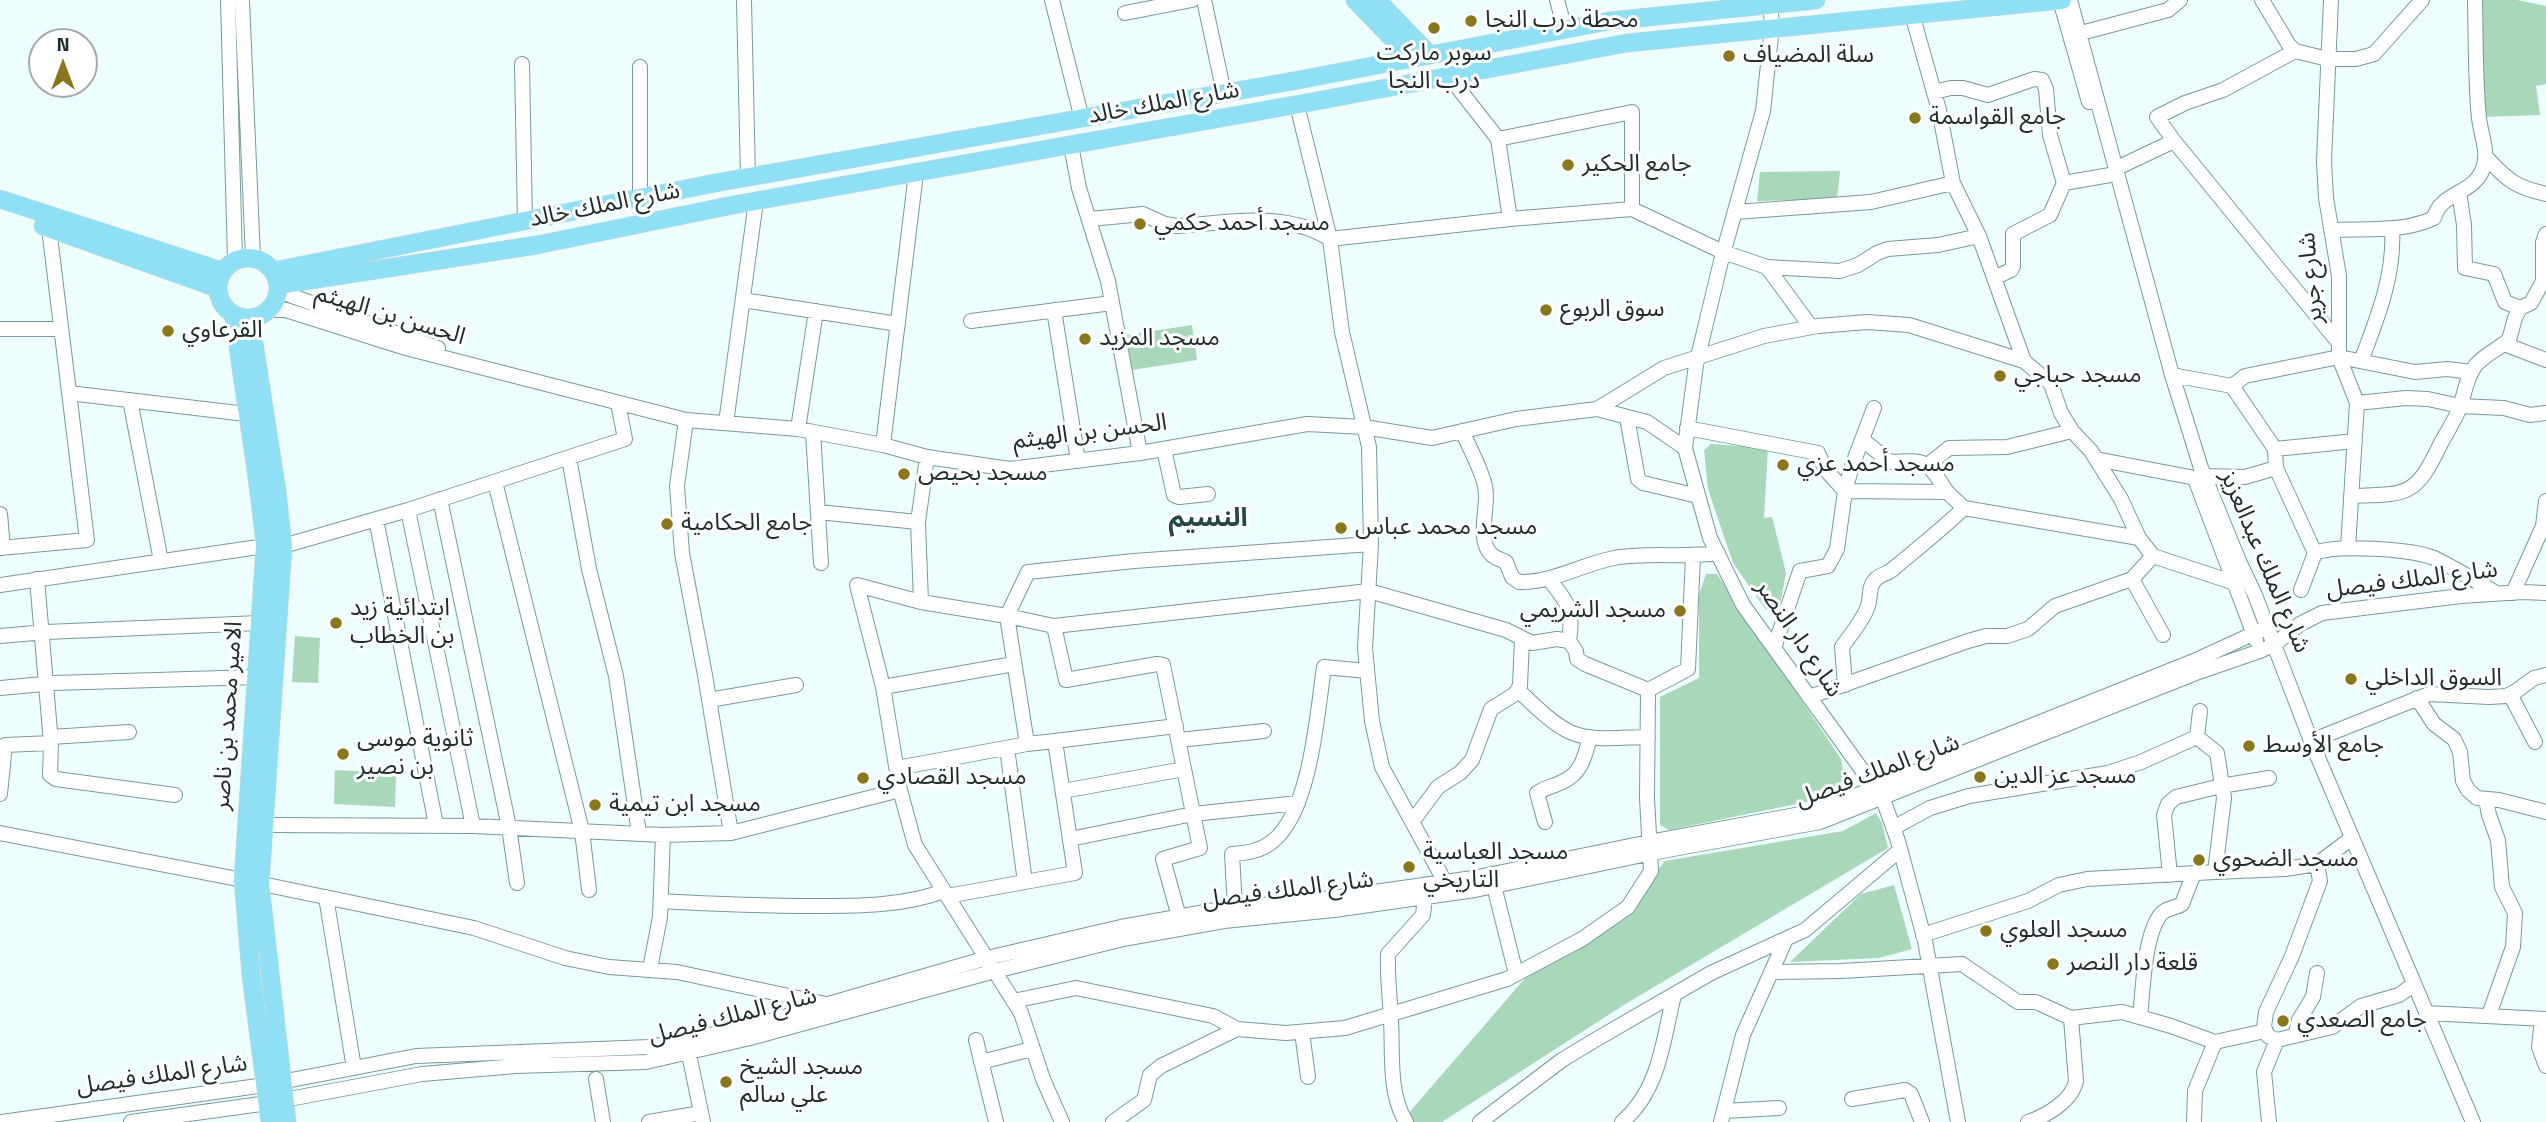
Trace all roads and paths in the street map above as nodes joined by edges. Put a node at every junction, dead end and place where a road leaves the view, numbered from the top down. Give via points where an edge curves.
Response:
1 (228, 0) edge
2 (243, 0) edge
3 (744, 0) edge
4 (1052, 0) edge
5 (1192, 0) edge
6 (1204, 0) edge
7 (1355, 0) edge
8 (1377, 0) edge
9 (1557, 0) edge
10 (1816, 0) edge
11 (2061, 0) edge
12 (2070, 0) edge
13 (2180, 0) edge
14 (2262, 0) edge
15 (2331, 0) edge
16 (2422, 0) edge
17 (2475, 0) edge
18 (1770, 2) edge
19 (1125, 13) dead end
20 (1912, 14) junction
21 (1772, 27) junction
22 (1565, 29) junction
23 (2081, 33) junction
24 (2295, 51) junction
25 (1420, 56) junction
26 (2329, 59) junction
27 (522, 64) dead end
28 (640, 67) dead end
29 (1448, 75) junction
30 (1934, 92) junction
31 (1224, 93) junction
32 (1297, 105) junction
33 (1083, 119) junction
34 (1498, 139) junction
35 (2174, 141) junction
36 (1071, 145) junction
37 (2486, 157) junction
38 (2113, 172) junction
39 (916, 173) junction
40 (748, 178) junction
41 (715, 183) junction
42 (1953, 183) junction
43 (2064, 183) junction
44 (2459, 192) junction
45 (2546, 194) edge
46 (0, 199) edge
47 (640, 199) junction
48 (756, 201) junction
49 (719, 208) junction
50 (1632, 209) junction
51 (0, 212) edge
52 (1735, 212) junction
53 (1090, 219) junction
54 (1510, 219) junction
55 (525, 222) junction
56 (49, 228) junction
57 (2392, 229) junction
58 (2331, 230) junction
59 (2546, 234) edge
60 (1979, 236) junction
61 (1330, 239) junction
62 (1723, 252) junction
63 (1767, 267) junction
64 (232, 269) junction
65 (1994, 278) junction
66 (276, 282) junction
67 (743, 300) junction
68 (1112, 303) junction
69 (2526, 306) junction
70 (2546, 309) edge
71 (269, 310) junction
72 (1054, 310) junction
73 (816, 311) junction
74 (242, 317) junction
75 (971, 321) dead end
76 (898, 324) junction
77 (1811, 327) junction
78 (0, 328) edge
79 (61, 329) junction
80 (2504, 344) junction
81 (2339, 350) junction
82 (1698, 357) junction
83 (2546, 360) edge
84 (2024, 361) junction
85 (2361, 361) junction
86 (497, 372) junction
87 (2472, 372) junction
88 (2172, 375) junction
89 (2232, 386) junction
90 (69, 393) junction
91 (130, 400) junction
92 (2357, 402) junction
93 (618, 403) junction
94 (2460, 406) junction
95 (1874, 408) dead end
96 (1597, 409) junction
97 (2546, 413) edge
98 (246, 414) junction
99 (1627, 417) junction
100 (686, 420) junction
101 (726, 423) junction
102 (1364, 427) junction
103 (1687, 428) junction
104 (798, 429) junction
105 (1462, 431) junction
106 (2072, 431) junction
107 (813, 432) junction
108 (1863, 440) junction
109 (2355, 441) junction
110 (883, 445) junction
111 (1685, 448) junction
112 (1164, 449) junction
113 (2275, 449) junction
114 (1140, 453) junction
115 (927, 457) junction
116 (569, 458) junction
117 (2096, 459) junction
118 (1078, 461) junction
119 (1929, 464) junction
120 (2276, 468) junction
121 (2199, 477) junction
122 (495, 482) junction
123 (1846, 491) junction
124 (1947, 492) junction
125 (1208, 494) dead end
126 (1698, 496) junction
127 (2351, 496) junction
128 (440, 499) junction
129 (2546, 501) edge
130 (1964, 508) junction
131 (408, 510) junction
132 (818, 512) junction
133 (0, 514) edge
134 (376, 519) junction
135 (918, 522) junction
136 (2139, 538) junction
137 (1371, 544) junction
138 (274, 546) junction
139 (1, 548) edge
140 (2348, 548) junction
141 (2315, 553) junction
142 (1718, 554) junction
143 (1693, 556) junction
144 (2153, 556) junction
145 (160, 561) junction
146 (821, 563) dead end
147 (37, 579) junction
148 (1549, 579) junction
149 (2132, 579) junction
150 (2235, 583) junction
151 (0, 585) edge
152 (2301, 590) dead end
153 (1368, 591) junction
154 (2497, 593) junction
155 (2513, 593) junction
156 (2546, 593) edge
157 (921, 602) junction
158 (1007, 616) junction
159 (260, 623) junction
160 (1054, 626) junction
161 (2268, 627) junction
162 (42, 632) junction
163 (2253, 633) junction
164 (2163, 635) dead end
165 (0, 636) edge
166 (1522, 639) junction
167 (1569, 641) junction
168 (2275, 644) junction
169 (1774, 648) junction
170 (2260, 651) junction
171 (1014, 664) junction
172 (1367, 671) junction
173 (2546, 675) edge
174 (257, 677) junction
175 (47, 684) junction
176 (796, 685) dead end
177 (1845, 685) junction
178 (883, 687) junction
179 (0, 688) edge
180 (1518, 690) junction
181 (1648, 690) junction
182 (2510, 694) junction
183 (1809, 697) junction
184 (2417, 698) junction
185 (709, 700) junction
186 (2200, 712) dead end
187 (1264, 731) dead end
188 (129, 732) dead end
189 (1177, 733) junction
190 (1590, 737) junction
191 (1648, 737) junction
192 (2197, 737) junction
193 (51, 740) junction
194 (1055, 741) junction
195 (2311, 741) junction
196 (2535, 742) dead end
197 (1027, 744) junction
198 (2, 745) edge
199 (1007, 748) junction
200 (897, 768) junction
201 (1184, 769) junction
202 (2269, 779) dead end
203 (2221, 786) junction
204 (900, 790) junction
205 (1063, 791) junction
206 (0, 794) edge
207 (1879, 794) junction
208 (175, 795) dead end
209 (2486, 799) junction
210 (1297, 803) junction
211 (2546, 812) edge
212 (1193, 814) junction
213 (1412, 822) junction
214 (1545, 822) dead end
215 (264, 825) junction
216 (436, 825) junction
217 (473, 826) junction
218 (509, 827) junction
219 (1893, 828) junction
220 (582, 831) junction
221 (0, 833) edge
222 (639, 833) junction
223 (731, 833) junction
224 (663, 835) junction
225 (2351, 838) junction
226 (1070, 839) junction
227 (1650, 848) junction
228 (1900, 850) junction
229 (2317, 864) junction
230 (2215, 872) junction
231 (2194, 873) junction
232 (2170, 874) junction
233 (251, 882) junction
234 (1025, 882) junction
235 (1445, 882) junction
236 (517, 883) dead end
237 (1494, 886) junction
238 (589, 890) dead end
239 (946, 893) junction
240 (326, 897) junction
241 (1425, 897) junction
242 (661, 901) junction
243 (1235, 908) junction
244 (1179, 917) junction
245 (1923, 935) junction
246 (1786, 939) junction
247 (987, 958) junction
248 (1930, 967) junction
249 (650, 969) junction
250 (995, 971) junction
251 (1771, 972) junction
252 (2317, 973) dead end
253 (1516, 974) junction
254 (2413, 985) junction
255 (1674, 995) junction
256 (1013, 1000) junction
257 (828, 1004) junction
258 (2426, 1013) junction
259 (2488, 1015) junction
260 (1391, 1016) junction
261 (2140, 1017) junction
262 (2071, 1018) junction
263 (2544, 1019) edge
264 (1237, 1029) junction
265 (1302, 1032) junction
266 (2271, 1036) junction
267 (2295, 1036) junction
268 (975, 1040) dead end
269 (2215, 1042) junction
270 (1032, 1049) junction
271 (689, 1054) junction
272 (981, 1062) junction
273 (2546, 1066) edge
274 (354, 1068) junction
275 (1308, 1077) dead end
276 (596, 1079) dead end
277 (274, 1083) junction
278 (1852, 1099) dead end
279 (276, 1102) junction
280 (1779, 1108) dead end
281 (702, 1117) edge
282 (1723, 1117) edge
283 (2, 1122) edge
284 (131, 1122) edge
285 (270, 1122) edge
286 (287, 1122) edge
287 (603, 1122) edge
288 (649, 1122) edge
289 (996, 1122) edge
290 (1062, 1122) edge
291 (1113, 1122) edge
292 (1406, 1122) edge
293 (1480, 1122) edge
294 (1622, 1122) edge
295 (1922, 1122) edge
296 (1958, 1122) edge
297 (2028, 1122) edge
298 (2193, 1122) edge
299 (2269, 1122) edge
300 (2473, 1122) edge

1 - 64 street
2 - 64 street
3 - 40 street
4 - 33 street
5 - 19 street
6 - 31 street
7 - 25 main road
8 - 25 main road
9 - 22 street
10 - 18 main road, شارع الملك خالد
11 - 20 main road, شارع الملك خالد
11 - 38 street, شارع الملك عبدالعزيز
12 - 23 street, شارع الملك عبدالعزيز
13 - 23 street via 2168,10
14 - 24 street
15 - 26 street, شارع جرير
16 - 26 street via 2374,54
17 - 37 street via 2479,119
18 - 21 street, شارع دار النصر
18 - 22 main road, شارع الملك خالد
20 - 21 main road, شارع الملك خالد
20 - 30 street
21 - 29 main road, شارع الملك خالد via 1626,43
21 - 52 street, شارع دار النصر via 1763,111
22 - 25 main road, شارع الملك خالد
23 - 38 street, شارع الملك عبدالعزيز
24 - 26 street
24 - 35 street via 2223,90 2157,117
25 - 31 main road, شارع الملك خالد
26 - 58 street, شارع جرير via 2324,162
27 - 55 street
28 - 47 street
29 - 32 main road, شارع الملك خالد
29 - 34 street
30 - 42 street
30 - 43 street via 1951,88 1987,95 2042,80 2050,135
31 - 33 main road, شارع الملك خالد
32 - 36 main road, شارع الملك خالد
32 - 61 street
33 - 40 main road, شارع الملك خالد
34 - 50 street via 1632,112
34 - 54 street
35 - 38 street
35 - 81 street
36 - 39 main road, شارع الملك خالد
36 - 53 street
37 - 44 street via 2482,173
37 - 45 street via 2508,181
38 - 43 street
38 - 88 street, شارع الملك عبدالعزيز
38 - 121 street, شارع الملك عبدالعزيز
39 - 48 main road, شارع الملك خالد
39 - 76 street
40 - 41 main road, شارع الملك خالد
41 - 47 main road, شارع الملك خالد
41 - 49 street
42 - 52 street via 1871,202
42 - 60 street
43 - 65 street via 2050,215 2012,234 2013,266
44 - 57 street via 2442,202 2434,218
44 - 69 street via 2465,268 2494,274 2501,297 2511,306
46 - 64 main road
47 - 55 main road, شارع الملك خالد
48 - 49 main road, شارع الملك خالد
48 - 67 street
49 - 66 main road, شارع الملك خالد via 537,245
50 - 54 street
50 - 62 street
51 - 56 main road
52 - 62 street, شارع دار النصر
53 - 61 street via 1143,214 1177,226 1279,221 1313,228
53 - 68 street
54 - 61 street
55 - 66 main road, شارع الملك خالد
56 - 64 main road
56 - 79 street
57 - 58 street
57 - 85 street via 2385,291
58 - 81 street, شارع جرير via 2339,276
59 - 69 street via 2543,281
60 - 63 street via 1888,249 1840,271
60 - 65 street
61 - 102 street via 1342,332
62 - 63 street
62 - 82 street, شارع دار النصر
63 - 77 street
64 - 66 main road via 264,262
64 - 74 main road via 222,305
65 - 84 street
66 - 71 main road via 276,300
66 - 86 street, الحسن بن الهيثم
67 - 73 street
67 - 101 street
68 - 72 street
68 - 114 street
69 - 70 street
69 - 80 street via 2515,318
71 - 74 main road
71 - 86 street, الحسن بن الهيثم via 286,310
72 - 75 street
72 - 118 street
73 - 76 street
73 - 104 street
74 - 98 main road, الامير محمد بن ناصر
74 - 138 main road, الامير محمد بن ناصر via 277,491
76 - 110 street
77 - 82 street
77 - 84 street via 1867,322 1909,325
78 - 79 street
79 - 90 street
80 - 83 street
80 - 87 street
81 - 85 street
81 - 89 street via 2245,376
81 - 92 street, شارع جرير
82 - 96 street via 1664,368
82 - 103 street, شارع دار النصر
84 - 106 street via 2051,384
85 - 87 street via 2415,372
86 - 93 street, الحسن بن الهيثم
87 - 94 street
88 - 89 street
88 - 121 street, شارع الملك عبدالعزيز
89 - 113 street
90 - 91 street
90 - 139 street via 87,540
91 - 98 street
91 - 145 street
92 - 94 street via 2406,398
92 - 109 street, شارع جرير
93 - 100 street, الحسن بن الهيثم
93 - 116 street via 625,439
94 - 97 street
94 - 127 street via 2427,473 2416,485 2388,495
95 - 108 street
96 - 99 street, الحسن بن الهيثم
96 - 105 street, الحسن بن الهيثم via 1516,418
98 - 138 main road, الامير محمد بن ناصر
99 - 111 street, الحسن بن الهيثم via 1647,422
99 - 126 street via 1638,479
100 - 101 street, الحسن بن الهيثم
100 - 185 street via 677,486 682,554
101 - 104 street, الحسن بن الهيثم
102 - 105 street, الحسن بن الهيثم via 1432,438
102 - 112 street, الحسن بن الهيثم via 1307,424
102 - 137 street via 1369,447
103 - 111 street, شارع دار النصر
103 - 123 street via 1818,453 1825,469
104 - 107 street, الحسن بن الهيثم
105 - 148 street via 1485,486 1483,533 1492,556 1506,562 1519,582
106 - 117 street
106 - 119 street via 2007,447 1950,448
107 - 110 street, الحسن بن الهيثم
107 - 132 street
108 - 119 street via 1890,462
108 - 123 street
109 - 113 street
109 - 127 street, شارع جرير
110 - 115 street, الحسن بن الهيثم
111 - 126 street, شارع دار النصر
112 - 114 street, الحسن بن الهيثم
112 - 125 street via 1174,495
113 - 120 street
114 - 118 street, الحسن بن الهيثم
115 - 118 street, الحسن بن الهيثم via 1010,469
115 - 135 street
116 - 122 street
116 - 222 street via 589,569 616,676
117 - 121 street
117 - 136 street
119 - 124 street
120 - 121 street via 2245,477
120 - 141 street
121 - 150 street, شارع الملك عبدالعزيز
121 - 161 street, شارع الملك عبدالعزيز
122 - 128 street
122 - 220 street
123 - 124 street
123 - 169 street via 1837,549 1828,566 1800,571
124 - 130 street
126 - 142 street, شارع دار النصر
127 - 140 street, شارع جرير
128 - 131 street
128 - 218 street
129 - 155 street via 2543,526
130 - 136 street
130 - 177 street via 1892,571 1877,577 1864,618 1842,648
131 - 134 street
131 - 217 street
132 - 135 street
132 - 146 street
133 - 139 street
134 - 138 street
134 - 216 street
135 - 157 street
136 - 144 street
137 - 153 street
137 - 158 street via 1028,572
138 - 145 street
138 - 159 main road, الامير محمد بن ناصر
138 - 215 main road, الامير محمد بن ناصر
140 - 141 street
140 - 154 street via 2413,552
141 - 152 street
142 - 143 street
142 - 169 street, شارع دار النصر via 1743,605
143 - 148 street via 1637,554
143 - 181 street via 1688,669
144 - 149 street
144 - 150 street
145 - 147 street
147 - 151 street
147 - 162 street
148 - 167 street via 1572,614
149 - 164 street
149 - 177 street via 2056,606 2028,629 1968,641
150 - 163 street, شارع الملك عبدالعزيز
153 - 160 street
153 - 166 street via 1506,630
153 - 172 street
154 - 155 street, شارع الملك فيصل
154 - 168 street, شارع الملك فيصل via 2322,613
155 - 156 street, شارع الملك فيصل
157 - 158 street
157 - 178 street via 858,586
158 - 160 street
158 - 171 street
159 - 162 street
159 - 174 main road, الامير محمد بن ناصر
160 - 189 street via 1066,680 1163,665
161 - 163 street
161 - 168 street, شارع الملك عبدالعزيز
162 - 165 street
162 - 175 street
163 - 170 street, شارع الملك عبدالعزيز
163 - 207 street
166 - 167 street via 1532,643
166 - 180 street
167 - 181 street via 1577,659 1585,664
168 - 170 street, شارع الملك فيصل
168 - 195 street, شارع الملك عبدالعزيز
169 - 183 street, شارع دار النصر
170 - 207 street, شارع الملك فيصل
171 - 178 street
171 - 197 street
172 - 210 street via 1324,667 1311,757
172 - 213 street via 1382,767
173 - 182 street
174 - 175 street
174 - 233 main road, الامير محمد بن ناصر
175 - 179 street
175 - 193 street
176 - 185 street
177 - 183 street
178 - 200 street
180 - 190 street via 1552,721
180 - 213 street via 1492,709 1472,760 1438,787
181 - 191 street
182 - 184 street
182 - 196 street
183 - 207 street, شارع دار النصر
184 - 195 street
184 - 209 street via 2434,724 2454,739 2468,790
185 - 223 street
186 - 192 street
187 - 189 street
188 - 193 street
189 - 194 street
189 - 201 street
190 - 191 street
190 - 214 street via 1575,775 1537,793
191 - 227 street
192 - 203 street via 2217,753
192 - 219 street via 2108,774 1969,796 1930,807
193 - 198 street
193 - 208 street via 50,775 56,779
194 - 197 street
194 - 205 street
195 - 225 street, شارع الملك عبدالعزيز
197 - 199 street
198 - 206 street
199 - 200 street
199 - 234 street
200 - 204 street
201 - 205 street
201 - 212 street
202 - 203 street
203 - 230 street via 2224,798
203 - 232 street via 2176,797 2168,804 2164,815
204 - 223 street
204 - 239 street via 915,845
205 - 226 street
207 - 219 street, شارع دار النصر
207 - 227 street, شارع الملك فيصل via 1820,822
209 - 211 street
209 - 259 street via 2498,840 2502,887 2515,913 2513,947
210 - 212 street
210 - 243 street via 1284,831 1271,843 1232,854
212 - 226 street
212 - 244 street via 1200,848 1163,859
213 - 235 street
215 - 216 street
215 - 233 main road, الامير محمد بن ناصر
216 - 217 street
217 - 218 street
218 - 220 street
218 - 236 street
219 - 228 street, شارع دار النصر
220 - 222 street
220 - 238 street
221 - 233 street
222 - 224 street
223 - 224 street
224 - 242 street
225 - 229 street
225 - 254 street, شارع الملك عبدالعزيز
226 - 234 street via 1075,873
227 - 235 street, شارع الملك فيصل
227 - 237 street, شارع الملك فيصل
227 - 253 street via 1651,871 1628,906 1582,939
228 - 245 street, شارع دار النصر
228 - 246 street via 1805,930
229 - 230 street
229 - 266 street via 2320,881 2266,1012 2263,1027
230 - 231 street
231 - 232 street
231 - 261 street via 2182,904 2163,912 2155,924
232 - 245 street via 2059,885 2028,901
233 - 240 street
233 - 277 main road, الامير محمد بن ناصر
234 - 239 street
235 - 243 street, شارع الملك فيصل
237 - 241 street, شارع الملك فيصل
237 - 253 street
239 - 242 street via 876,904 759,906
239 - 247 street
240 - 249 street via 474,928 565,958
240 - 274 street
241 - 250 street, شارع الملك فيصل via 1224,920
241 - 260 street via 1423,915 1388,954
242 - 249 street
243 - 244 street, شارع الملك فيصل
244 - 247 street, شارع الملك فيصل
245 - 248 street, شارع دار النصر
246 - 251 street
246 - 255 street
247 - 250 street
247 - 257 street, شارع الملك فيصل
248 - 251 street
248 - 262 street via 1962,964 2018,1002 2036,1002
248 - 296 street, شارع دار النصر
249 - 257 street
250 - 256 street
250 - 271 street, شارع الملك فيصل
251 - 282 street via 1743,1035
252 - 267 street via 2313,997
253 - 260 street
254 - 258 street, شارع الملك عبدالعزيز
254 - 267 street via 2399,995 2361,1006 2332,1027
255 - 293 street via 1562,1060
255 - 294 street via 1652,1081 1644,1099
256 - 264 street via 1076,988 1213,1016
256 - 270 street
257 - 274 street, شارع الملك فيصل via 749,1027 650,1047 416,1056
258 - 259 street
258 - 300 street, شارع الملك عبدالعزيز
259 - 263 street
260 - 265 street via 1345,1028
260 - 292 street via 1396,1099
261 - 262 street via 2122,1013
261 - 269 street
262 - 297 street via 2074,1089 2044,1117
263 - 273 street via 2539,1047
264 - 265 street
264 - 291 street via 1161,1066 1150,1075 1144,1100
265 - 275 street
266 - 267 street
266 - 269 street
266 - 299 street via 2263,1072
268 - 272 street
269 - 298 street via 2195,1091
270 - 272 street
270 - 290 street
271 - 279 street, شارع الملك فيصل via 646,1062 422,1074
271 - 281 street
272 - 289 street
274 - 277 street, شارع الملك فيصل
276 - 287 street
277 - 279 main road, الامير محمد بن ناصر
277 - 283 street, شارع الملك فيصل
278 - 295 street via 1905,1090 1912,1094
279 - 284 street, شارع الملك فيصل
279 - 285 main road, الامير محمد بن ناصر
279 - 286 main road, الامير محمد بن ناصر
280 - 282 street
281 - 288 street

